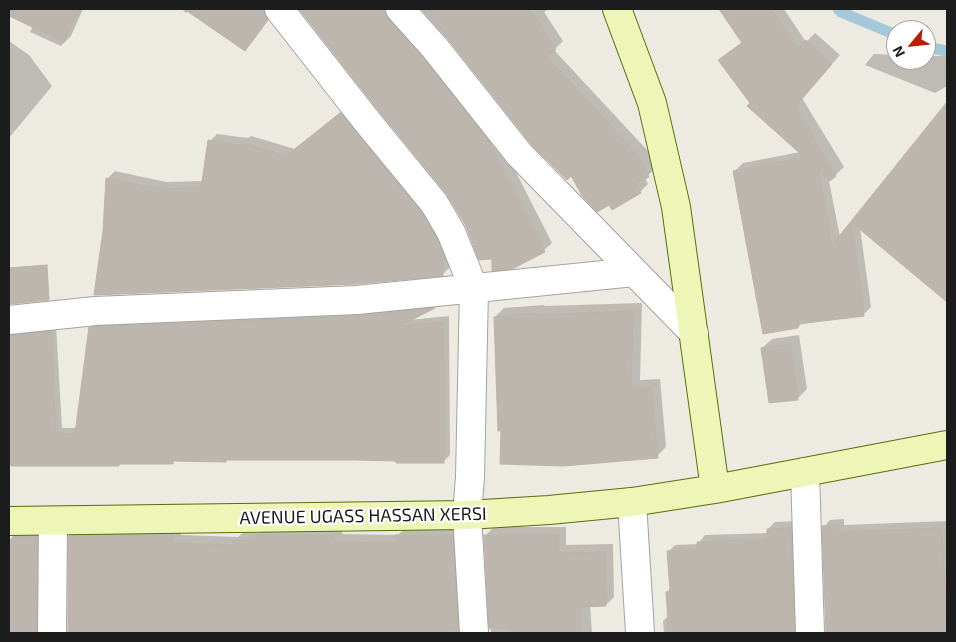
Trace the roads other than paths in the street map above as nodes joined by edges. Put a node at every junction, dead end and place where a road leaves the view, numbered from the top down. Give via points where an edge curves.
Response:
1 (279, 9) edge
2 (400, 9) edge
3 (617, 9) edge
4 (634, 272) junction
5 (474, 288) junction
6 (9, 320) edge
7 (694, 334) junction
8 (947, 444) edge
9 (805, 472) junction
10 (715, 489) junction
11 (632, 502) junction
12 (467, 515) junction
13 (53, 520) junction
14 (9, 521) edge
15 (52, 633) edge
16 (474, 633) edge
17 (640, 633) edge
18 (810, 633) edge

1 - 5 street via 434,203 451,232
2 - 4 street via 519,154
3 - 7 main road via 654,113 676,207
4 - 5 street
4 - 7 street
5 - 6 street via 357,300 94,311
5 - 12 street
7 - 10 main road
8 - 9 main road, AVENUE UGASS HASSAN XERSI
9 - 10 main road, AVENUE UGASS HASSAN XERSI
9 - 18 street
10 - 11 main road, AVENUE UGASS HASSAN XERSI
11 - 12 main road, AVENUE UGASS HASSAN XERSI
11 - 17 street
12 - 13 main road, AVENUE UGASS HASSAN XERSI
12 - 16 street
13 - 14 main road, AVENUE UGASS HASSAN XERSI
13 - 15 street

